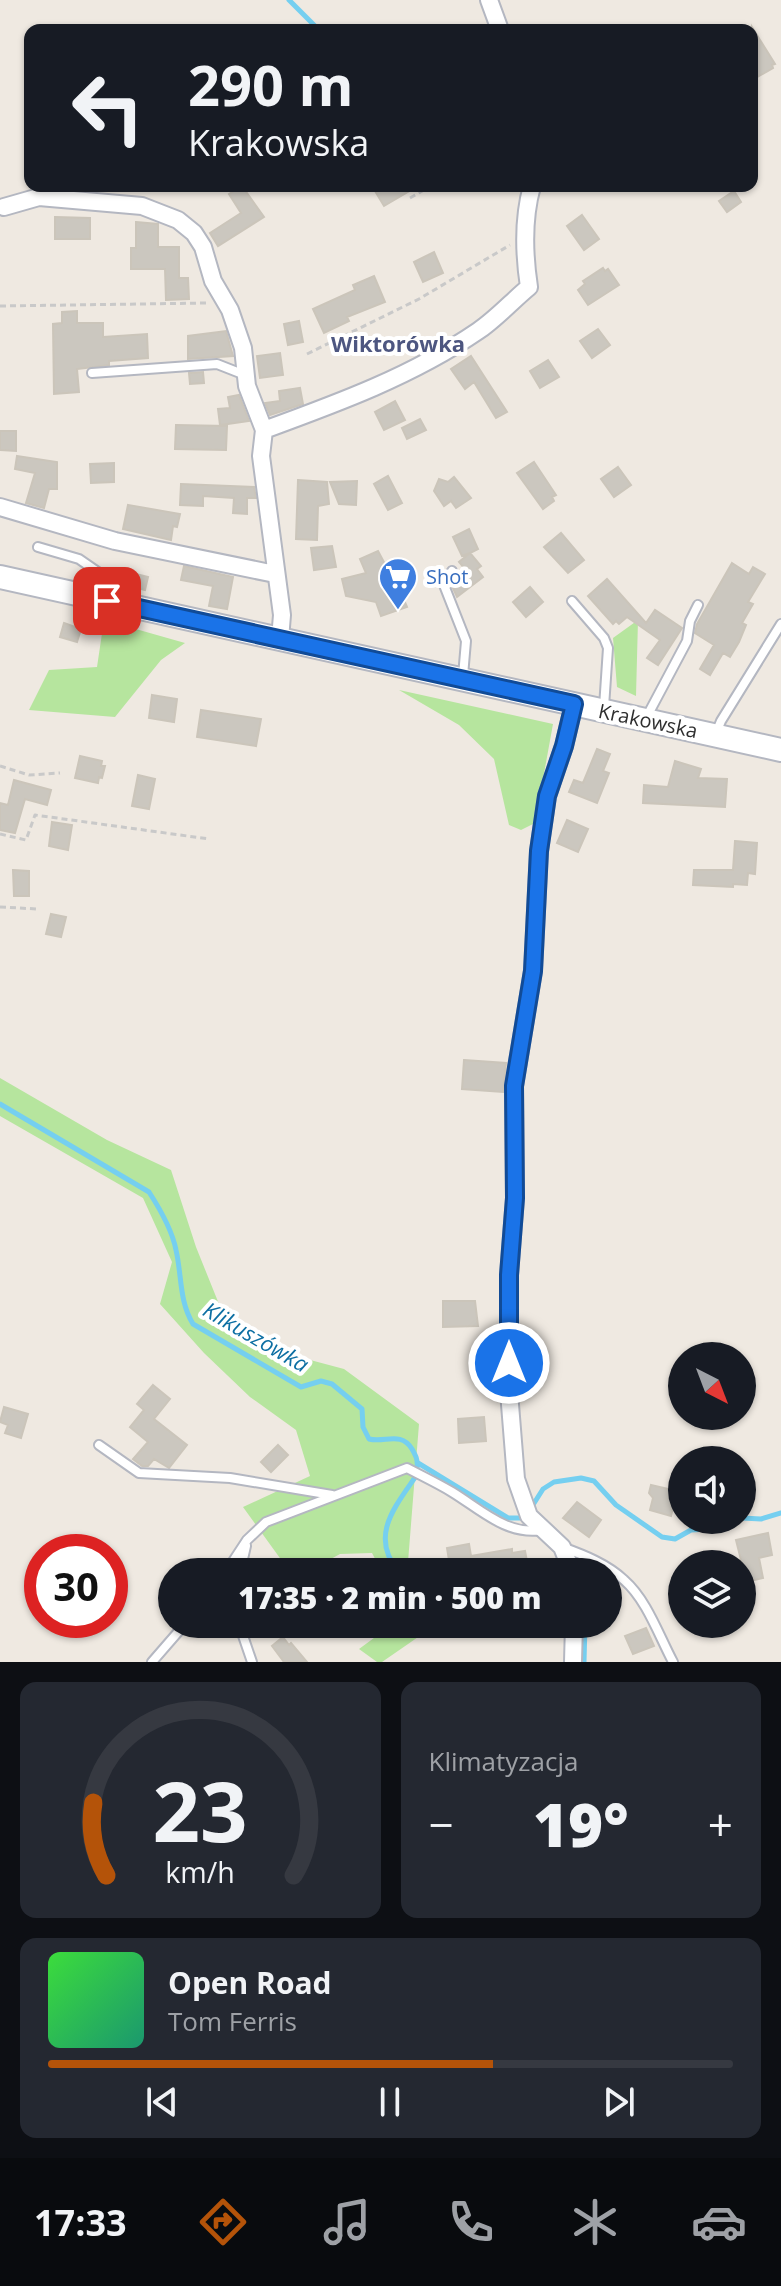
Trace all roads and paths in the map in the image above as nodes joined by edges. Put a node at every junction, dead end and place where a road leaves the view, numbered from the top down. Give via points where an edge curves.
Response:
1 (489, 0) edge
2 (498, 24) edge
3 (420, 192) edge
4 (530, 192) edge
5 (410, 198) dead end
6 (4, 207) dead end
7 (525, 247) junction
8 (225, 302) junction
9 (0, 306) edge
10 (307, 354) dead end
11 (92, 373) dead end
12 (245, 375) junction
13 (264, 430) junction
14 (0, 507) edge
15 (38, 547) dead end
16 (452, 571) dead end
17 (275, 574) junction
18 (0, 577) edge
19 (107, 601) junction
20 (572, 601) dead end
21 (698, 605) dead end
22 (781, 624) edge
23 (280, 639) junction
24 (463, 680) junction
25 (574, 704) junction
26 (603, 711) junction
27 (645, 720) junction
28 (715, 735) junction
29 (780, 748) edge
30 (0, 766) edge
31 (60, 773) dead end
32 (0, 834) edge
33 (209, 839) dead end
34 (0, 907) edge
35 (37, 909) dead end
36 (99, 1445) dead end
37 (334, 1496) junction
38 (542, 1530) junction
39 (247, 1540) junction
40 (562, 1547) junction
41 (235, 1558) edge
42 (243, 1558) edge
43 (566, 1558) edge
44 (173, 1638) edge
45 (244, 1638) edge
46 (574, 1638) edge
47 (152, 1662) edge
48 (252, 1662) edge
49 (573, 1662) edge
50 (673, 1662) edge

1 - 2 street
3 - 5 path
4 - 7 street
6 - 8 street via 39,197 142,206 178,220 203,247
7 - 10 path via 509,244 419,299
7 - 13 street via 529,287 479,331 378,388
8 - 9 path
8 - 12 street via 243,348
11 - 12 lane via 217,364
12 - 13 street
13 - 17 street via 261,456
14 - 17 street via 115,541
15 - 19 lane via 79,559 108,579
16 - 24 lane via 444,585 466,641
17 - 23 street
18 - 19 main road, Krakowska
19 - 23 main road, Krakowska
20 - 26 lane via 608,648
21 - 27 lane via 687,641
22 - 28 lane
23 - 24 main road, Krakowska
24 - 25 main road, Krakowska
25 - 26 main road, Krakowska
25 - 38 street via 547,796 533,971 514,1086 509,1392 516,1479 527,1512
26 - 27 main road, Krakowska
27 - 28 main road, Krakowska
28 - 29 main road, Krakowska
30 - 31 path via 29,775
32 - 33 path via 26,840 35,815
34 - 35 path
36 - 37 lane via 139,1473 230,1478
37 - 38 lane via 407,1468 504,1526 529,1533
37 - 39 lane via 266,1522
38 - 40 street
39 - 41 lane
39 - 42 lane
40 - 43 street
40 - 50 lane via 625,1581
44 - 47 lane
45 - 48 lane
46 - 49 street

